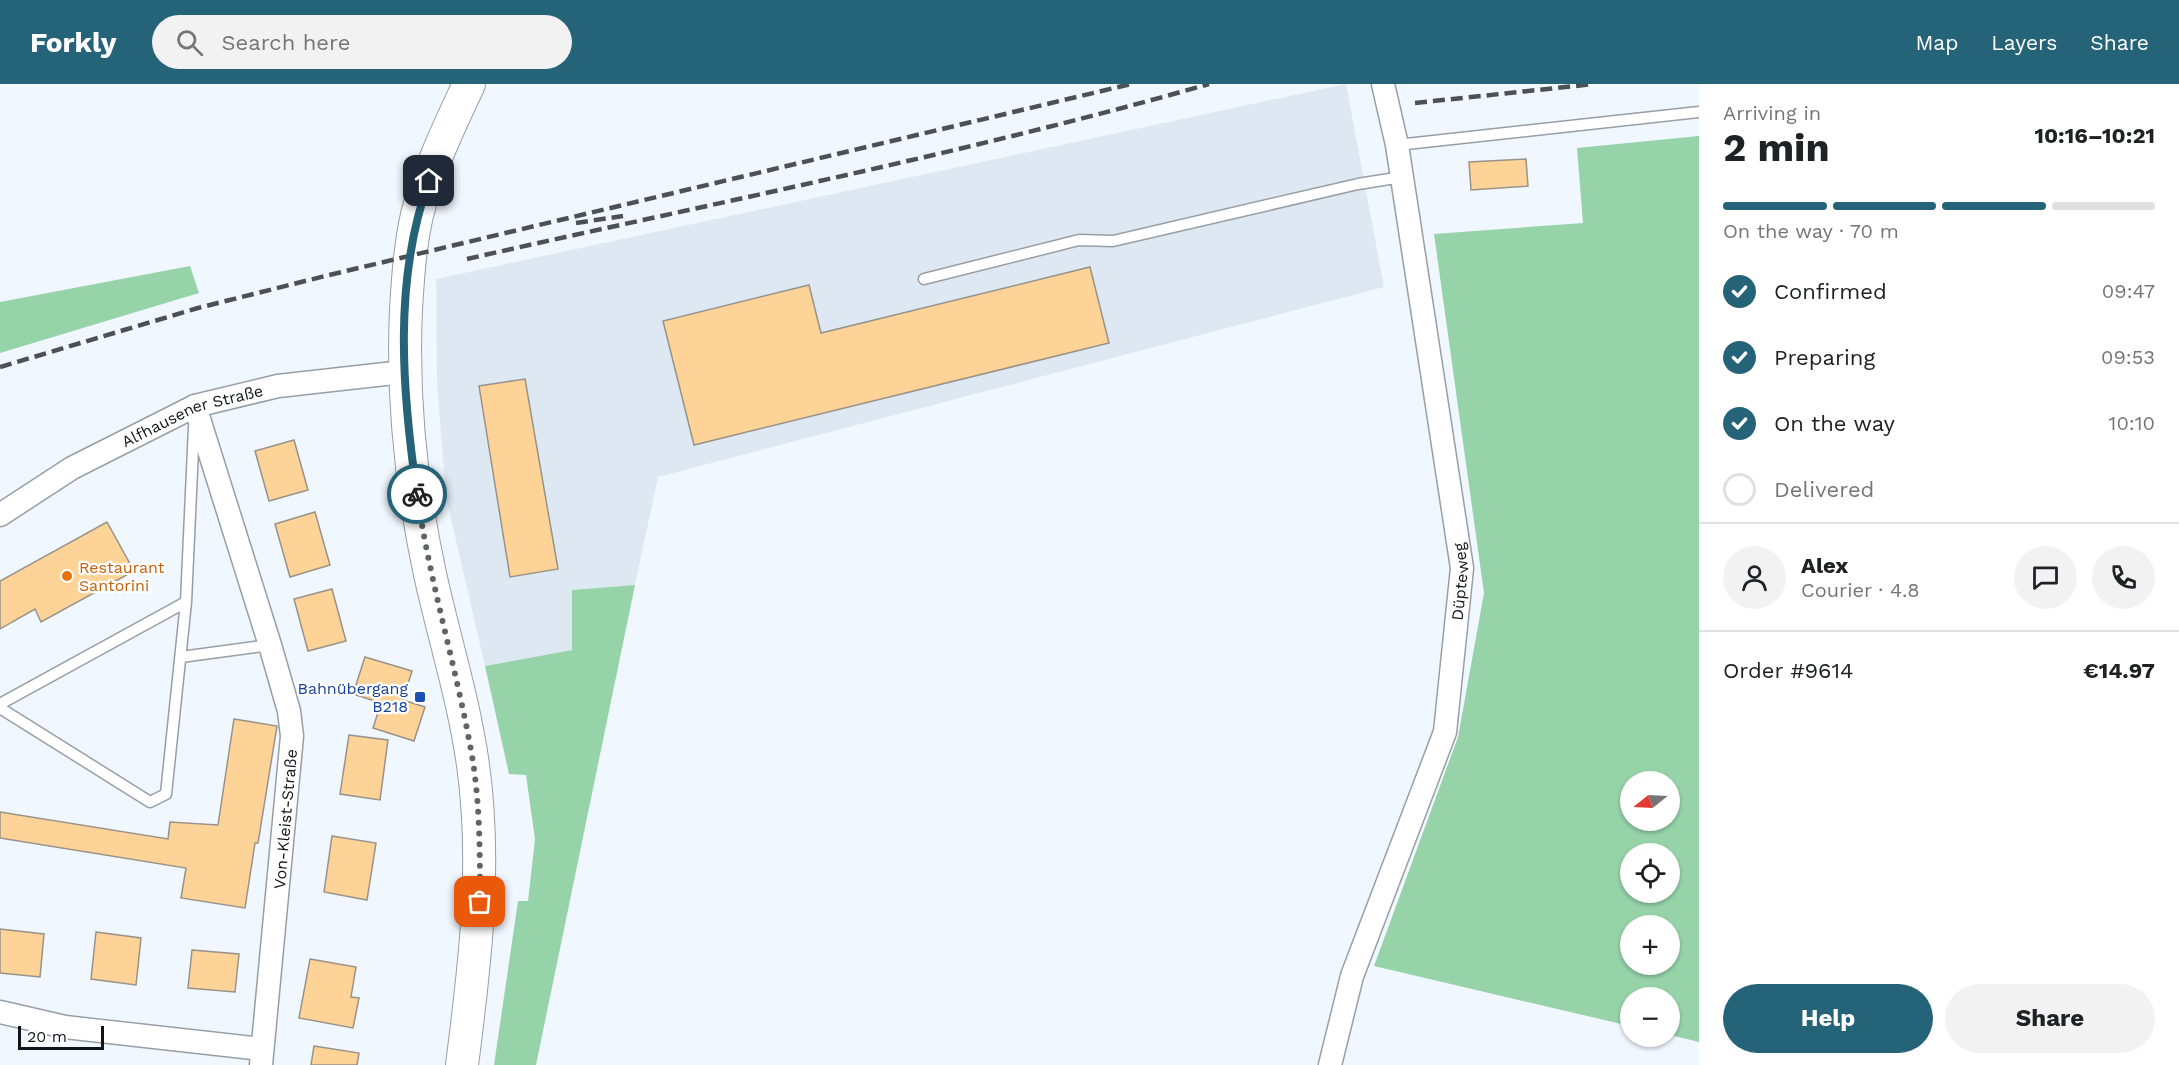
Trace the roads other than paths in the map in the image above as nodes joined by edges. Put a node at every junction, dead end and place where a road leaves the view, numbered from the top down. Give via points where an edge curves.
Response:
1 (469, 84) edge
2 (1383, 84) edge
3 (1699, 112) edge
4 (1397, 145) junction
5 (1402, 177) junction
6 (924, 279) dead end
7 (403, 372) junction
8 (195, 406) junction
9 (0, 515) edge
10 (186, 602) junction
11 (270, 645) junction
12 (181, 657) junction
13 (0, 706) edge
14 (0, 1012) edge
15 (261, 1057) edge
16 (462, 1065) edge
17 (1330, 1065) edge

1 - 7 street via 418,212 409,256
2 - 4 street, Düpteweg
3 - 4 lane
4 - 5 street, Düpteweg
5 - 6 lane via 1113,241 1079,240
5 - 17 street, Düpteweg via 1462,568 1445,732 1352,976
7 - 8 street, Alfhausener Straße via 278,386
7 - 16 street via 422,526 461,699 480,835 477,954
8 - 9 street, Alfhausener Straße via 72,468
8 - 10 lane
8 - 11 street, Von-Kleist-Straße
10 - 12 lane
10 - 13 lane
11 - 12 lane
11 - 15 street, Von-Kleist-Straße via 289,711 292,761
12 - 13 lane via 166,794 150,802
14 - 15 street via 65,1027

